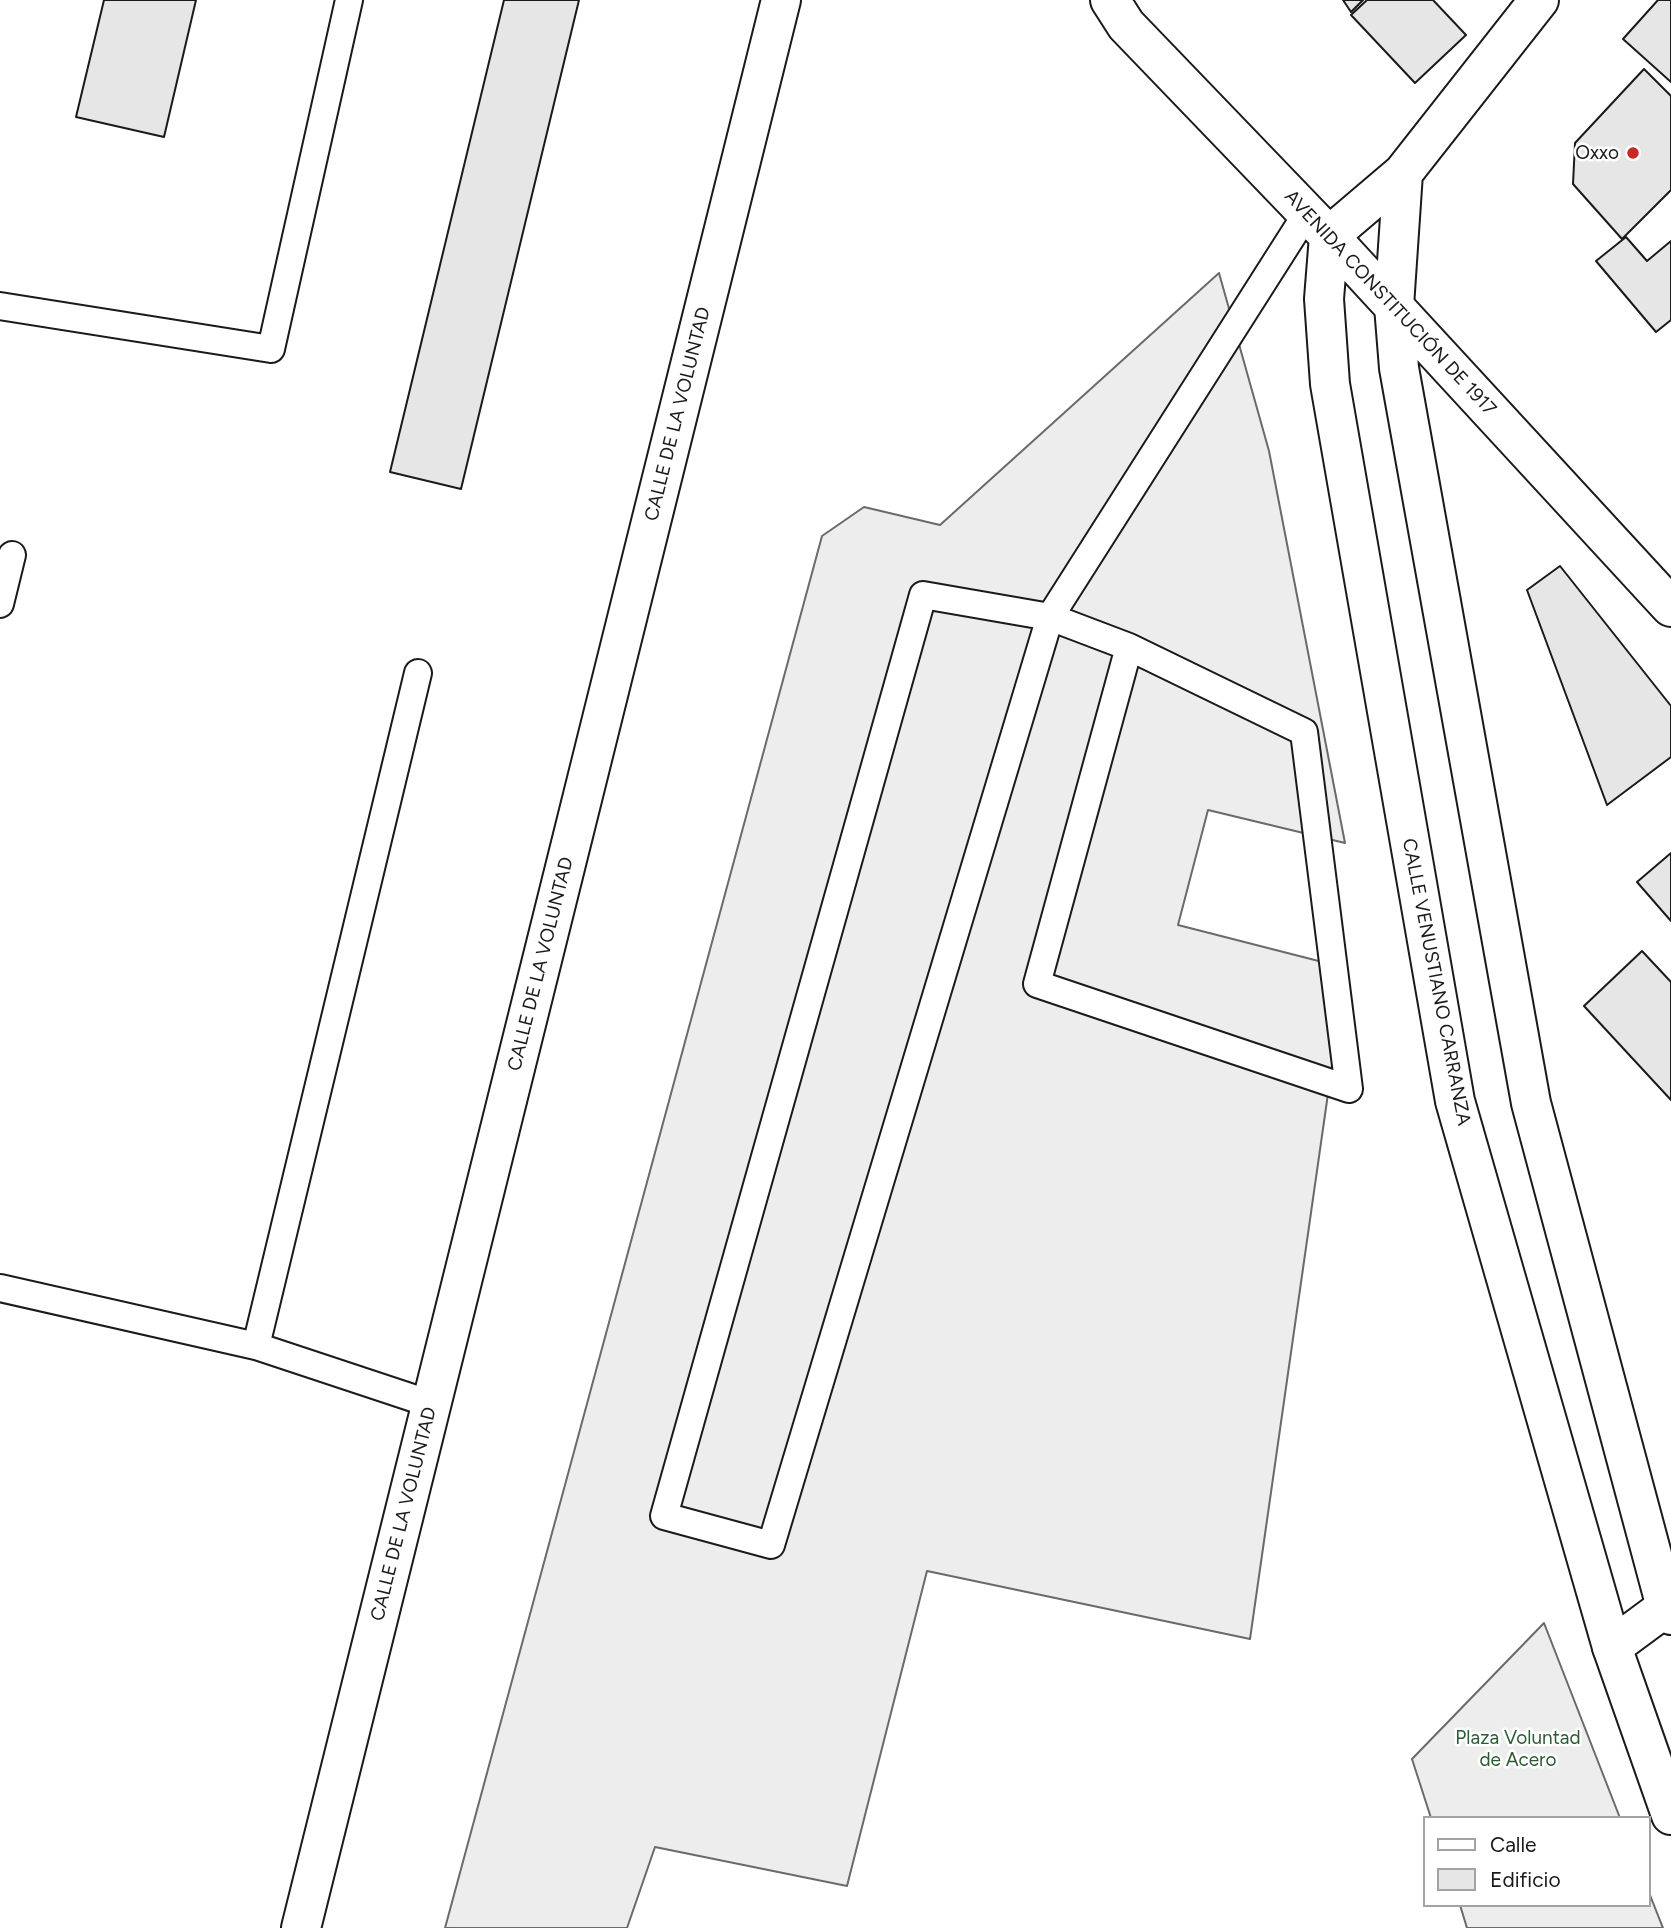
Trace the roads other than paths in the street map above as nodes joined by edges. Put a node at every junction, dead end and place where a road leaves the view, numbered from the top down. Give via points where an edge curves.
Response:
1 (349, 0) edge
2 (781, 0) edge
3 (1110, 0) edge
4 (1539, 0) edge
5 (1403, 173) junction
6 (1318, 225) junction
7 (0, 306) edge
8 (1394, 306) junction
9 (12, 555) dead end
10 (0, 604) edge
11 (1671, 607) edge
12 (1049, 617) junction
13 (1129, 647) junction
14 (418, 673) dead end
15 (0, 1288) edge
16 (256, 1346) junction
17 (431, 1404) junction
18 (1670, 1607) edge
19 (1612, 1647) junction
20 (1671, 1815) edge
21 (301, 1928) edge

1 - 7 lane via 271,349
2 - 17 main road, CALLE DE LA VOLUNTAD
3 - 6 main road, AVENIDA CONSTITUCIÓN DE 1917 via 1126,25
4 - 5 main road
5 - 6 main road
5 - 8 main road
6 - 8 main road, AVENIDA CONSTITUCIÓN DE 1917
6 - 12 lane
6 - 19 main road, CALLE VENUSTIANO CARRANZA via 1330,384 1455,1101
8 - 11 main road, AVENIDA CONSTITUCIÓN DE 1917
8 - 18 main road via 1399,368 1531,1103
9 - 10 lane
12 - 12 lane via 771,1545 664,1516 923,595
12 - 13 lane
13 - 13 lane via 1037,984 1349,1089 1304,732
14 - 16 lane
15 - 16 lane
16 - 17 lane
17 - 21 main road, CALLE DE LA VOLUNTAD
18 - 19 main road
19 - 20 main road, CALLE VENUSTIANO CARRANZA

